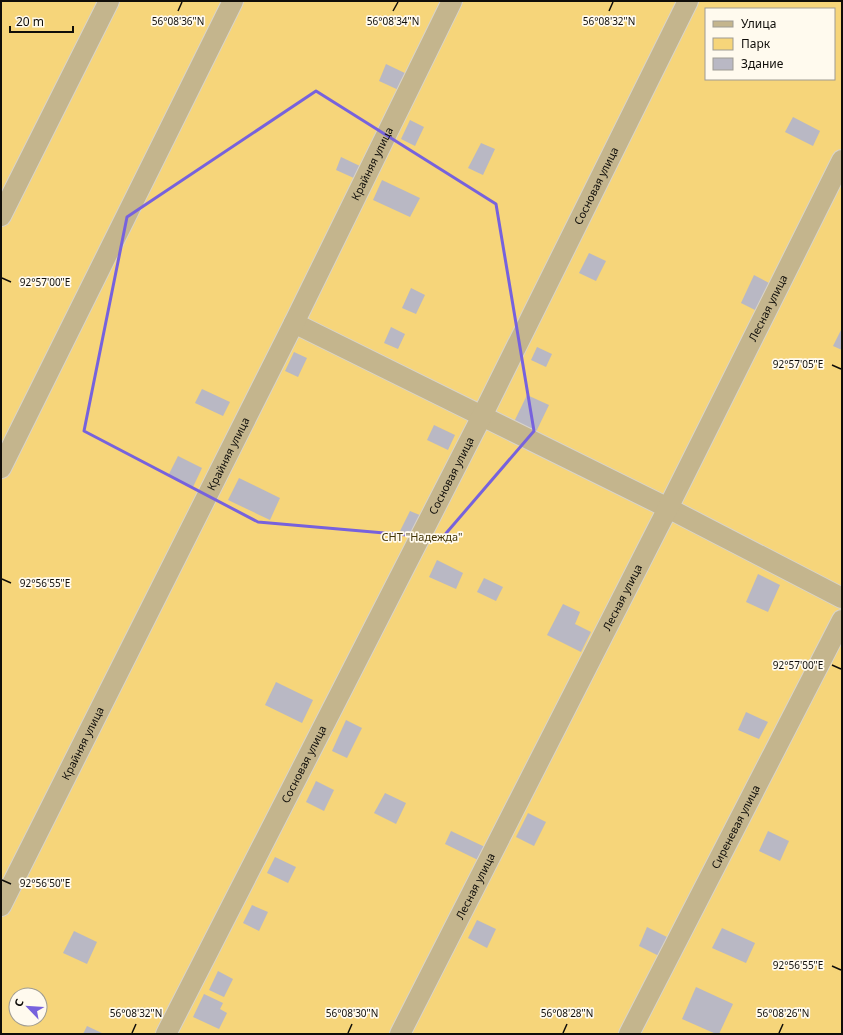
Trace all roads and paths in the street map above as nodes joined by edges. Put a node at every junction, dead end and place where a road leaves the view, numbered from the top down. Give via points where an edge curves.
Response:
1 (109, 1) edge
2 (233, 1) edge
3 (452, 1) edge
4 (688, 1) edge
5 (842, 160) edge
6 (1, 216) edge
7 (294, 324) junction
8 (482, 416) junction
9 (1, 468) edge
10 (668, 508) junction
11 (842, 598) edge
12 (842, 620) edge
13 (1, 906) edge
14 (166, 1034) edge
15 (400, 1034) edge
16 (629, 1034) edge

1 - 6 street
2 - 9 street
3 - 7 street, Крайняя улица
4 - 8 street, Сосновая улица
5 - 10 street, Лесная улица
7 - 8 street
7 - 13 street, Крайняя улица
8 - 10 street
8 - 14 street, Сосновая улица
10 - 11 street
10 - 15 street, Лесная улица
12 - 16 street, Сиреневая улица

